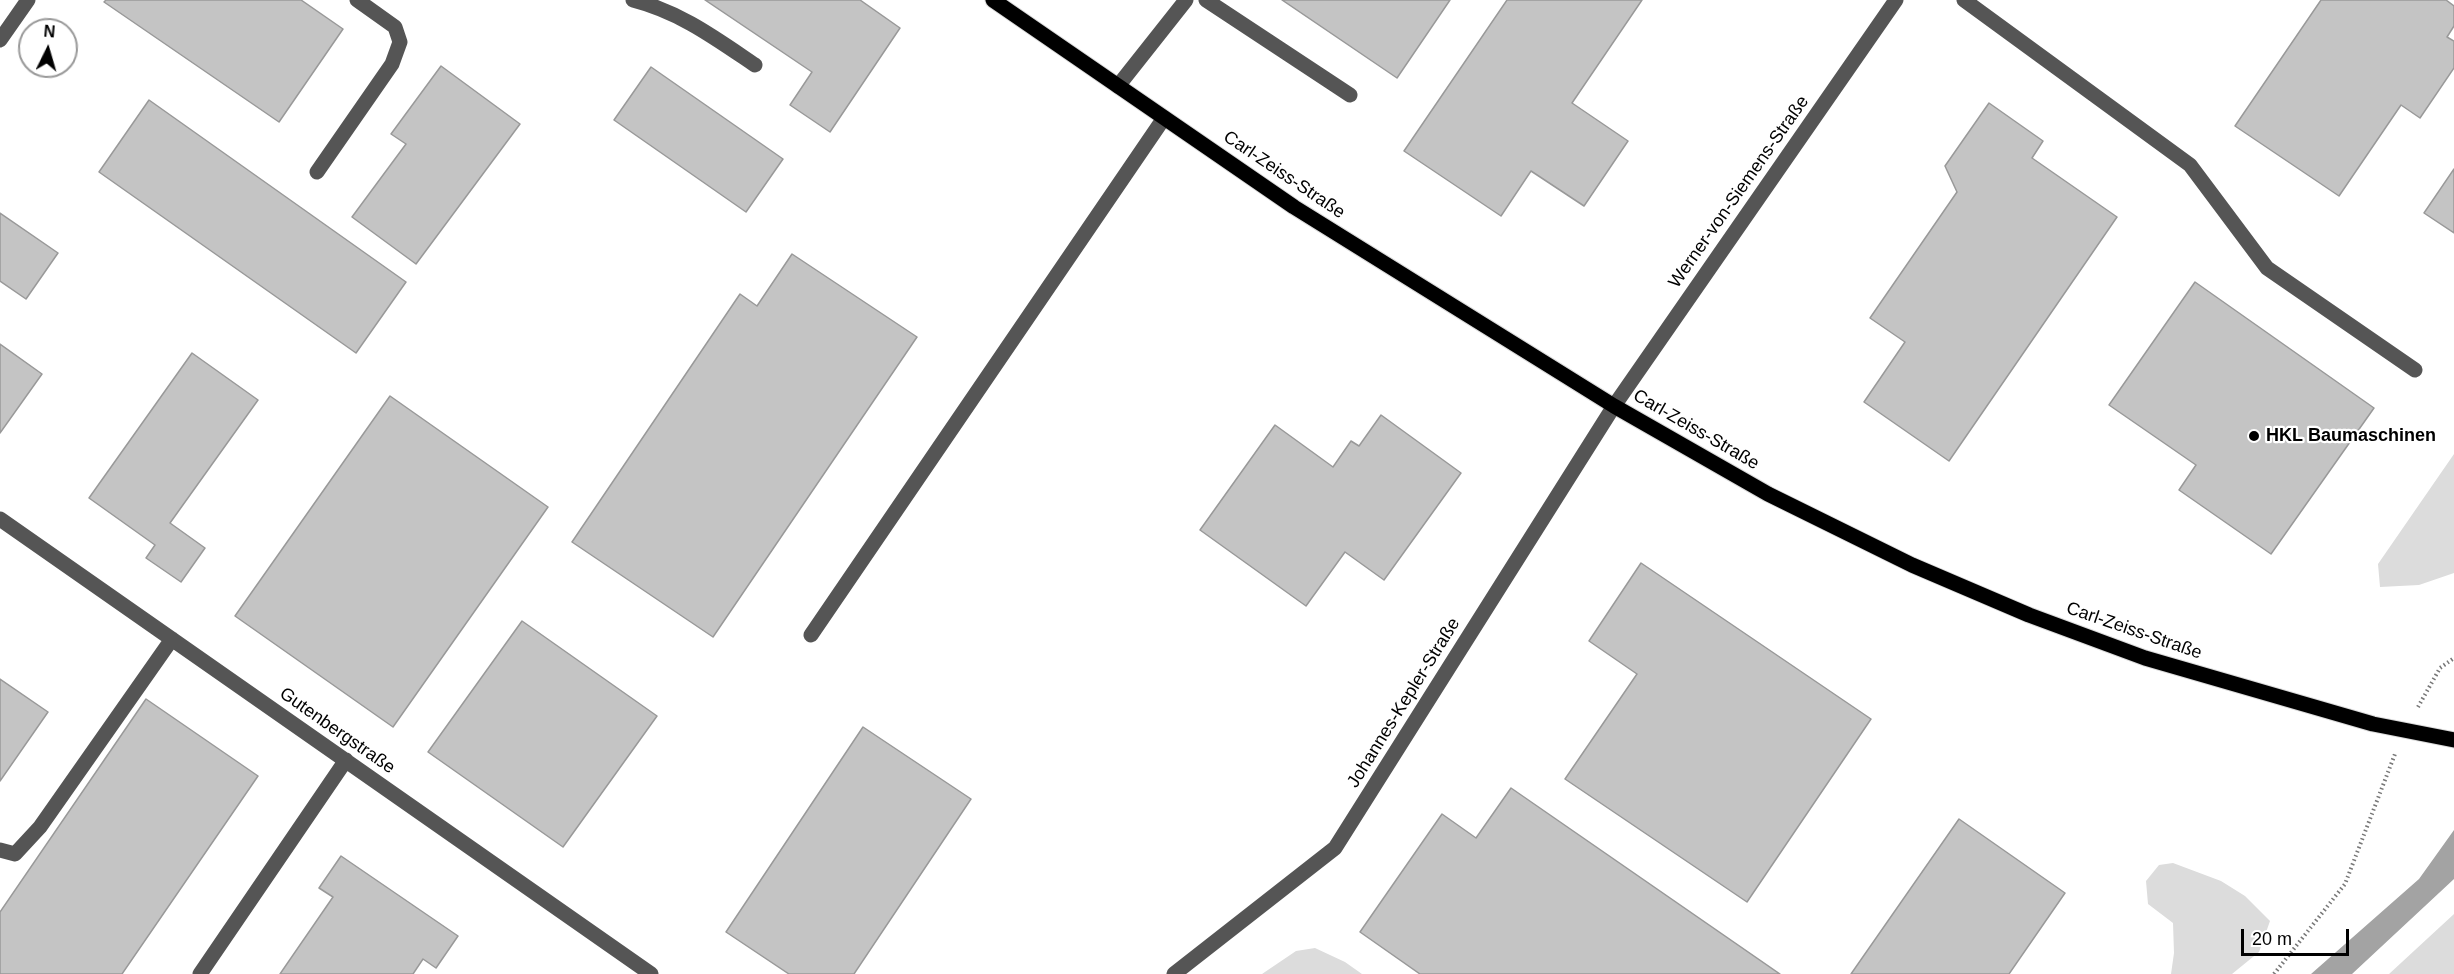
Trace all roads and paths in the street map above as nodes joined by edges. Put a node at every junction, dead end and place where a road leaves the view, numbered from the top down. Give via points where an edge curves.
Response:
1 (28, 0) edge
2 (357, 0) edge
3 (633, 0) edge
4 (1186, 0) edge
5 (1206, 0) edge
6 (1896, 0) edge
7 (1964, 0) edge
8 (996, 1) edge
9 (0, 40) edge
10 (754, 65) dead end
11 (1118, 86) junction
12 (1350, 95) dead end
13 (1164, 118) junction
14 (316, 172) dead end
15 (2415, 370) dead end
16 (1614, 405) junction
17 (0, 519) edge
18 (811, 635) dead end
19 (172, 639) junction
20 (2454, 658) edge
21 (2405, 730) junction
22 (2454, 740) edge
23 (346, 760) junction
24 (0, 850) edge
25 (200, 974) edge
26 (651, 974) edge
27 (1174, 974) edge
28 (2274, 974) edge

1 - 9 street
2 - 14 street via 395,27 400,42 392,64
3 - 10 street via 660,7 699,27
4 - 11 street
5 - 12 street
6 - 16 street, Werner-von-Siemens-Straße
7 - 15 street via 2190,165 2267,268
8 - 11 main road, Carl-Zeiss-Straße
11 - 13 main road, Carl-Zeiss-Straße
13 - 16 main road, Carl-Zeiss-Straße via 1294,207
13 - 18 street
16 - 21 main road, Carl-Zeiss-Straße via 1768,494 1912,565 2030,615 2155,662
16 - 27 street, Johannes-Kepler-Straße via 1335,848
17 - 19 street, Gutenbergstraße
19 - 23 street, Gutenbergstraße
19 - 24 street via 40,827 15,854
20 - 21 path via 2440,668
21 - 22 main road, Carl-Zeiss-Straße
21 - 28 path via 2344,884
23 - 25 street
23 - 26 street, Gutenbergstraße

